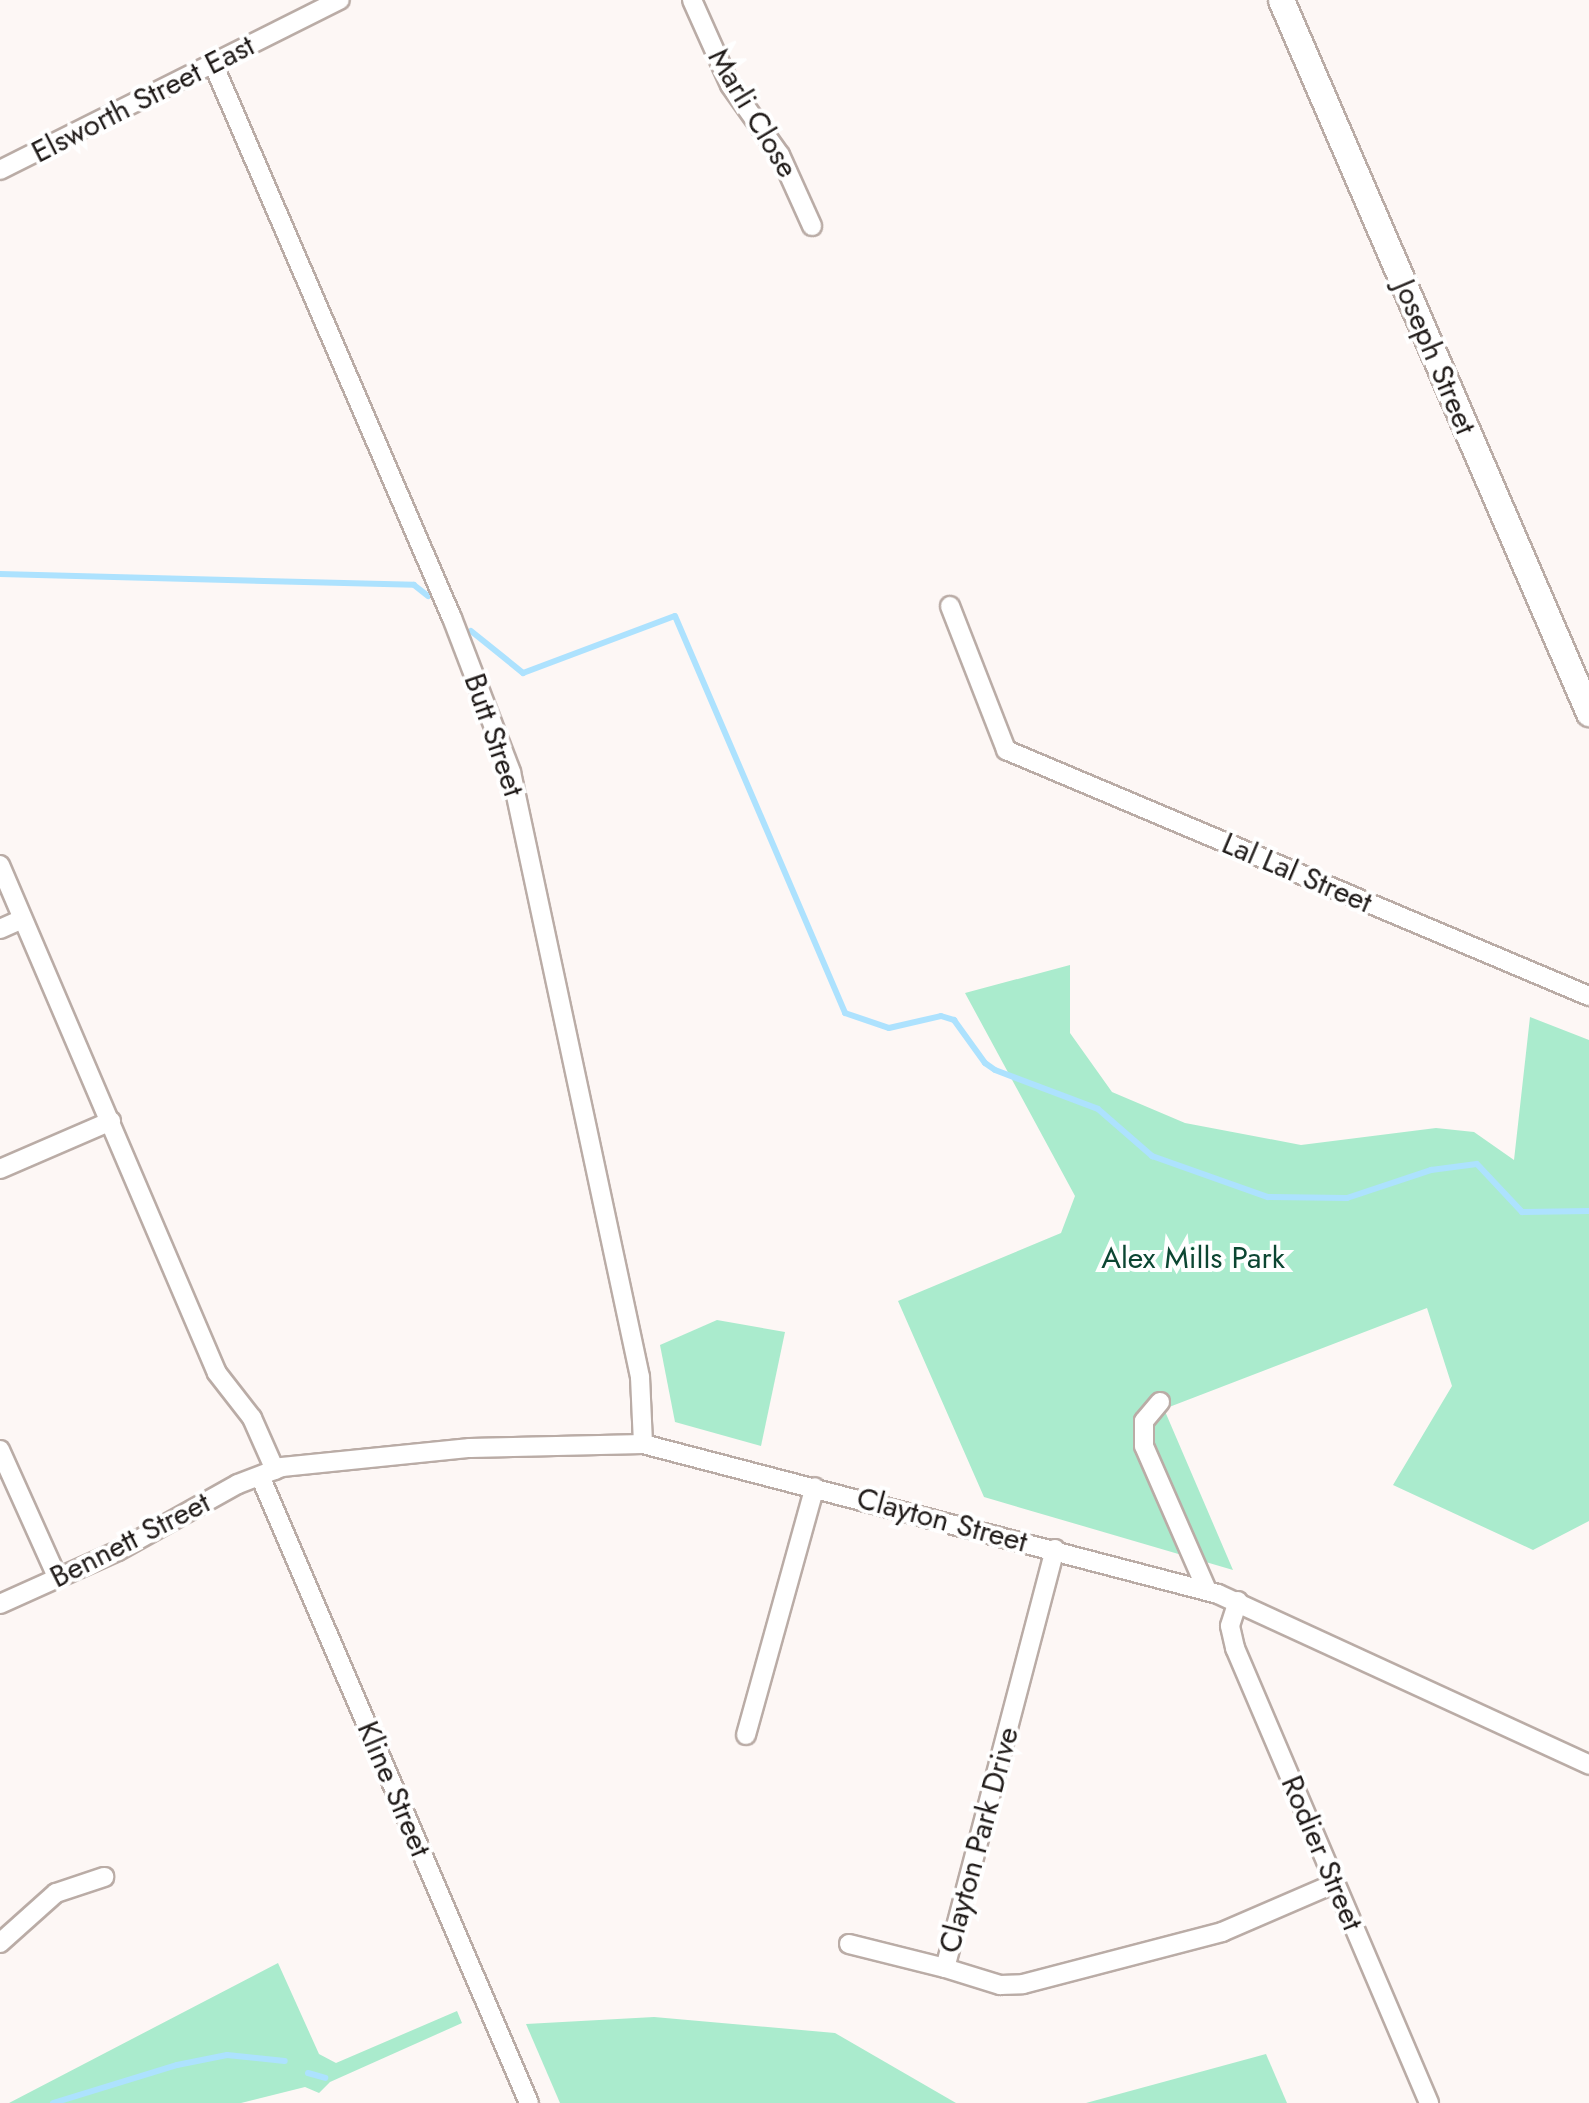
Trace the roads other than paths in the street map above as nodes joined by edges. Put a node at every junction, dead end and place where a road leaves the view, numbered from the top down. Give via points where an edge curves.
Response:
1 (340, 0) edge
2 (692, 0) edge
3 (1281, 0) edge
4 (214, 66) junction
5 (0, 170) edge
6 (812, 226) dead end
7 (950, 606) dead end
8 (1589, 713) edge
9 (0, 865) edge
10 (22, 919) junction
11 (0, 929) edge
12 (1589, 996) edge
13 (111, 1120) junction
14 (0, 1169) edge
15 (1160, 1402) dead end
16 (643, 1444) junction
17 (0, 1450) edge
18 (268, 1473) junction
19 (814, 1487) junction
20 (1054, 1549) junction
21 (58, 1579) junction
22 (1208, 1590) junction
23 (1238, 1601) junction
24 (0, 1604) edge
25 (746, 1735) dead end
26 (1589, 1765) edge
27 (104, 1877) dead end
28 (1334, 1884) junction
29 (0, 1942) edge
30 (849, 1944) dead end
31 (946, 1968) junction
32 (528, 2103) edge
33 (1429, 2103) edge

1 - 4 street, Elsworth Street East
2 - 6 street, Marli Close via 730,85 780,155
3 - 8 street, Joseph Street
4 - 5 street, Elsworth Street East
4 - 16 street, Butt Street via 452,618 511,772 640,1377
7 - 12 street, Lal Lal Street via 1006,750
9 - 10 street, Kline Street
10 - 11 street
10 - 13 street, Kline Street
13 - 14 street
13 - 18 street, Kline Street via 217,1373 252,1418
15 - 22 street via 1145,1418 1144,1446
16 - 18 street, Clayton Street via 470,1448 326,1460
16 - 19 street, Clayton Street
17 - 21 street
18 - 21 street, Bennett Street
18 - 32 street, Kline Street
19 - 20 street, Clayton Street
19 - 25 street
20 - 22 street, Clayton Street
20 - 31 street, Clayton Park Drive
21 - 24 street, Bennett Street
22 - 23 street, Clayton Street
23 - 26 street, Clayton Street
23 - 28 street, Rodier Street via 1230,1621 1233,1643
27 - 29 street via 56,1894
28 - 31 street, Clayton Park Drive via 1222,1932 1023,1984 1000,1985
28 - 33 street, Rodier Street
30 - 31 street

